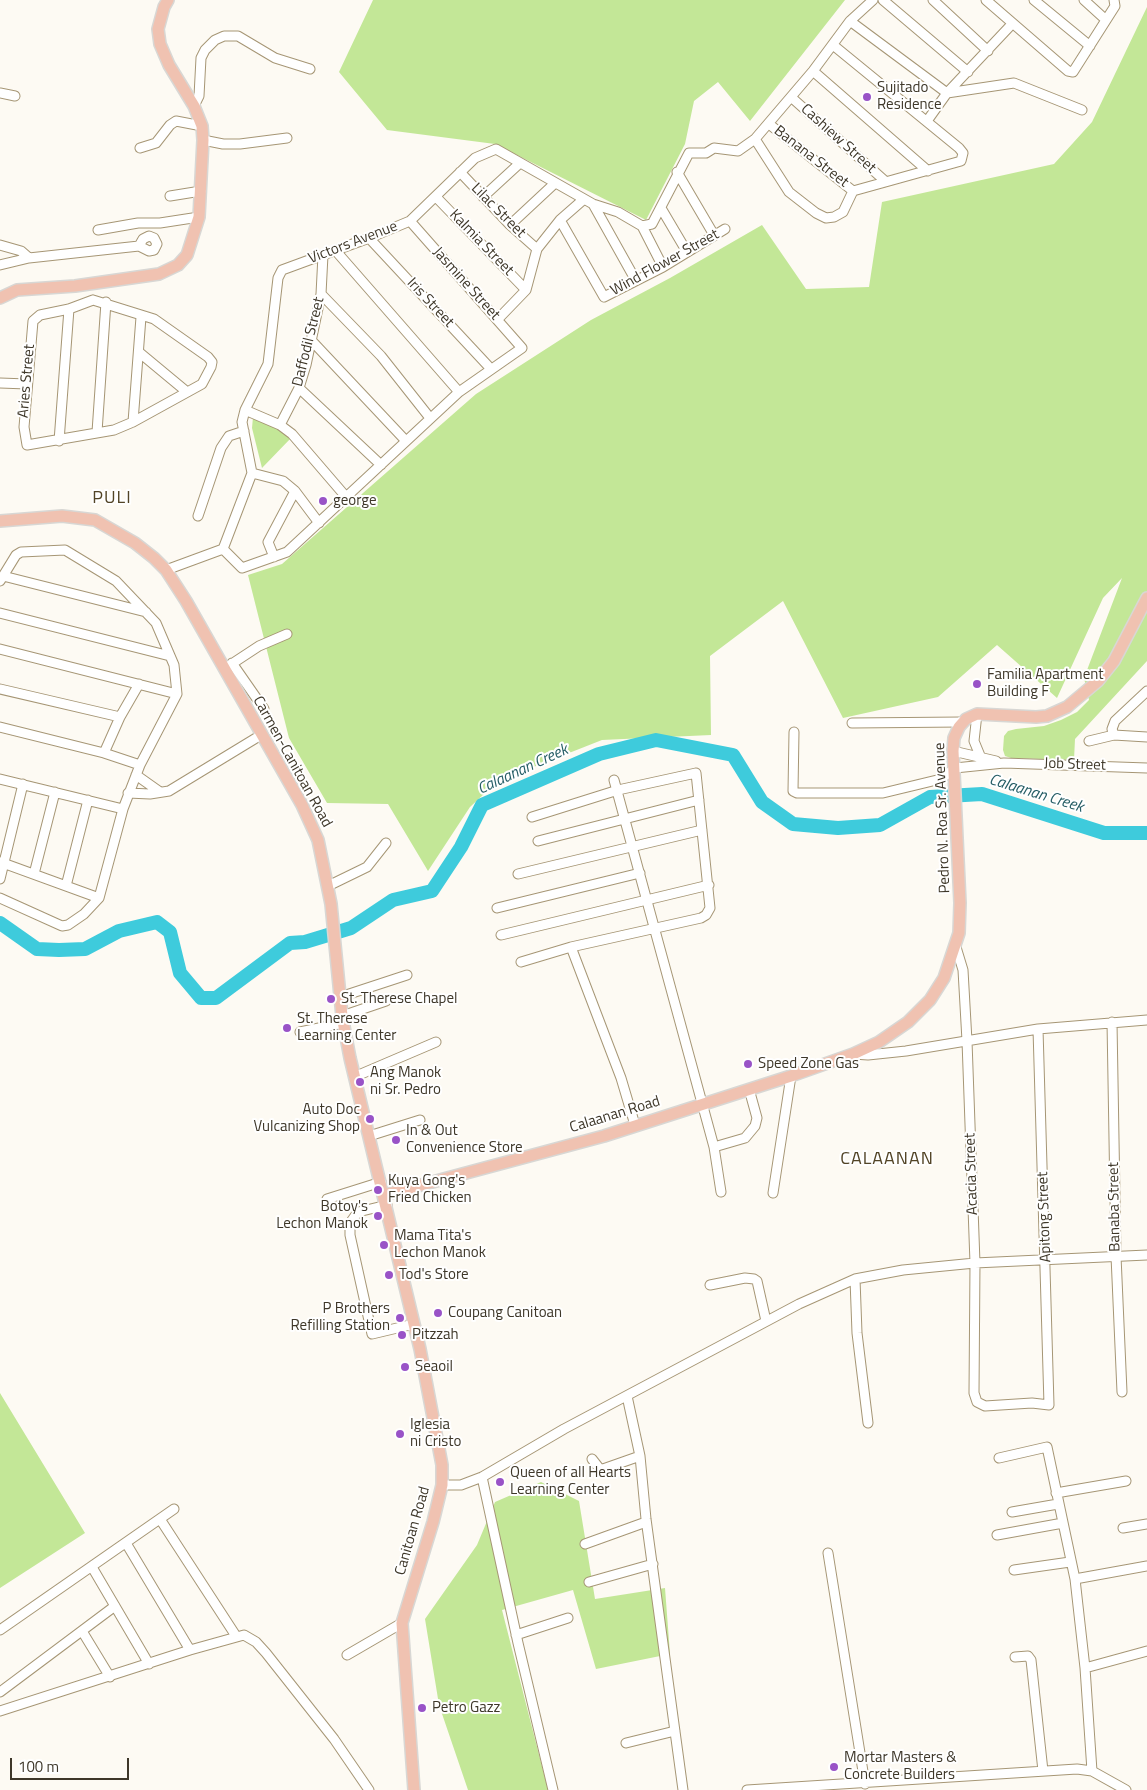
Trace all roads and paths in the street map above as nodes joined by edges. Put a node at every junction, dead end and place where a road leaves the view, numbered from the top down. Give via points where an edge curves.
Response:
1 (168, 0) edge
2 (873, 0) edge
3 (883, 0) edge
4 (933, 0) edge
5 (986, 0) edge
6 (1034, 0) edge
7 (1084, 0) edge
8 (1114, 0) edge
9 (850, 20) junction
10 (1106, 20) junction
11 (1012, 24) junction
12 (832, 45) junction
13 (1090, 46) junction
14 (988, 51) junction
15 (310, 69) dead end
16 (812, 71) junction
17 (968, 72) junction
18 (0, 93) edge
19 (947, 93) junction
20 (15, 96) dead end
21 (791, 97) junction
22 (194, 106) junction
23 (1082, 110) dead end
24 (927, 121) junction
25 (769, 124) junction
26 (202, 126) junction
27 (287, 138) dead end
28 (755, 139) junction
29 (203, 140) junction
30 (140, 148) dead end
31 (520, 163) junction
32 (928, 171) junction
33 (460, 172) junction
34 (677, 172) junction
35 (885, 181) junction
36 (554, 184) junction
37 (201, 191) junction
38 (854, 191) junction
39 (170, 196) dead end
40 (436, 197) junction
41 (483, 197) junction
42 (584, 199) junction
43 (593, 204) junction
44 (661, 208) junction
45 (198, 216) junction
46 (560, 220) junction
47 (410, 221) junction
48 (510, 225) junction
49 (642, 226) junction
50 (725, 229) dead end
51 (98, 230) dead end
52 (714, 235) junction
53 (369, 238) junction
54 (0, 245) edge
55 (139, 246) dead end
56 (538, 249) junction
57 (334, 250) junction
58 (686, 252) junction
59 (322, 255) junction
60 (29, 258) junction
61 (0, 265) edge
62 (663, 266) junction
63 (635, 279) junction
64 (526, 290) junction
65 (321, 294) junction
66 (0, 298) edge
67 (106, 302) junction
68 (69, 309) junction
69 (141, 316) junction
70 (498, 319) junction
71 (311, 340) junction
72 (140, 353) junction
73 (490, 368) junction
74 (0, 383) edge
75 (27, 384) junction
76 (299, 388) junction
77 (188, 392) junction
78 (459, 392) junction
79 (245, 410) junction
80 (430, 418) junction
81 (133, 422) junction
82 (280, 425) junction
83 (244, 431) junction
84 (97, 432) junction
85 (59, 441) junction
86 (406, 441) junction
87 (381, 465) junction
88 (252, 473) junction
89 (295, 491) junction
90 (347, 498) junction
91 (198, 516) dead end
92 (0, 521) edge
93 (320, 523) junction
94 (223, 549) junction
95 (274, 557) junction
96 (166, 570) junction
97 (2, 579) edge
98 (1147, 598) edge
99 (146, 612) junction
100 (0, 613) edge
101 (287, 634) dead end
102 (0, 649) edge
103 (170, 656) junction
104 (228, 666) junction
105 (139, 684) junction
106 (0, 689) edge
107 (1146, 693) edge
108 (177, 694) junction
109 (264, 709) dead end
110 (977, 714) junction
111 (120, 717) junction
112 (962, 722) junction
113 (852, 723) dead end
114 (0, 727) edge
115 (794, 732) dead end
116 (261, 735) junction
117 (1114, 735) junction
118 (1147, 737) edge
119 (1089, 741) dead end
120 (953, 751) junction
121 (104, 753) junction
122 (981, 758) junction
123 (1004, 763) junction
124 (140, 765) junction
125 (1147, 768) edge
126 (955, 773) junction
127 (136, 775) junction
128 (0, 779) edge
129 (614, 780) dead end
130 (23, 784) junction
131 (618, 790) junction
132 (54, 792) junction
133 (160, 792) junction
134 (128, 793) junction
135 (88, 800) junction
136 (699, 800) junction
137 (123, 809) junction
138 (532, 817) dead end
139 (626, 817) junction
140 (702, 830) junction
141 (538, 841) dead end
142 (386, 843) dead end
143 (633, 845) junction
144 (2, 862) edge
145 (640, 872) junction
146 (34, 874) junction
147 (518, 874) dead end
148 (0, 879) edge
149 (709, 885) junction
150 (66, 886) junction
151 (328, 886) junction
152 (0, 898) edge
153 (100, 898) junction
154 (647, 900) junction
155 (497, 908) dead end
156 (656, 929) junction
157 (501, 935) dead end
158 (571, 947) junction
159 (956, 947) junction
160 (521, 962) dead end
161 (408, 975) dead end
162 (340, 997) junction
163 (386, 1001) dead end
164 (342, 1020) junction
165 (1147, 1020) edge
166 (1112, 1022) junction
167 (1038, 1029) junction
168 (300, 1032) dead end
169 (436, 1042) dead end
170 (967, 1042) junction
171 (852, 1054) junction
172 (791, 1076) junction
173 (354, 1077) junction
174 (750, 1090) junction
175 (702, 1104) junction
176 (420, 1120) dead end
177 (635, 1125) junction
178 (368, 1136) junction
179 (714, 1147) junction
180 (381, 1182) junction
181 (721, 1192) dead end
182 (773, 1193) dead end
183 (327, 1199) dead end
184 (385, 1200) junction
185 (1147, 1254) edge
186 (1116, 1256) junction
187 (1046, 1259) junction
188 (975, 1263) junction
189 (854, 1279) junction
190 (710, 1285) dead end
191 (766, 1321) junction
192 (414, 1324) junction
193 (1122, 1392) dead end
194 (627, 1396) junction
195 (977, 1402) joint
196 (868, 1423) dead end
197 (640, 1456) junction
198 (592, 1458) dead end
199 (999, 1458) dead end
200 (482, 1478) junction
201 (1126, 1481) dead end
202 (442, 1486) junction
203 (1056, 1493) junction
204 (1058, 1504) junction
205 (174, 1509) dead end
206 (1012, 1512) dead end
207 (160, 1519) junction
208 (646, 1522) junction
209 (1063, 1523) junction
210 (1147, 1524) edge
211 (1123, 1528) dead end
212 (997, 1535) dead end
213 (126, 1543) junction
214 (585, 1544) dead end
215 (828, 1554) dead end
216 (1070, 1562) junction
217 (653, 1564) junction
218 (1147, 1566) edge
219 (92, 1567) junction
220 (1014, 1570) dead end
221 (1075, 1579) junction
222 (589, 1582) dead end
223 (115, 1606) junction
224 (568, 1618) dead end
225 (402, 1623) junction
226 (0, 1630) edge
227 (82, 1631) junction
228 (516, 1635) junction
229 (236, 1636) junction
230 (190, 1650) junction
231 (1147, 1651) edge
232 (347, 1654) dead end
233 (1015, 1657) dead end
234 (149, 1664) junction
235 (1085, 1668) junction
236 (110, 1677) junction
237 (0, 1692) edge
238 (0, 1711) edge
239 (675, 1731) junction
240 (626, 1743) dead end
241 (1043, 1771) junction
242 (1092, 1771) junction
243 (864, 1784) junction
244 (809, 1788) edge
245 (369, 1790) edge
246 (414, 1790) edge
247 (553, 1790) edge
248 (683, 1790) edge
249 (747, 1790) edge
250 (1126, 1790) edge

1 - 22 main road via 158,29 160,44
2 - 9 street
3 - 17 street
4 - 14 street
5 - 11 street
6 - 13 street
7 - 10 street
8 - 10 street via 1115,6
9 - 12 street
9 - 19 street
10 - 13 street
11 - 13 street via 1068,71 1077,70
11 - 14 street
12 - 16 street
12 - 24 street
14 - 17 street
15 - 22 street via 274,58 238,36 224,36 204,50 199,96
16 - 21 street
16 - 32 street
17 - 19 street
18 - 20 street
19 - 23 street via 1014,83
19 - 24 street
21 - 25 street
21 - 35 street, Cashiew Street
22 - 26 main road
24 - 32 street via 963,153 961,160
25 - 28 street
25 - 38 street, Banana Street
26 - 29 main road
26 - 30 street via 176,121 156,143
27 - 29 street via 240,144
28 - 34 street via 738,151 714,148 706,153 689,153
28 - 38 street via 789,192 816,213 826,218 839,215
29 - 37 main road
31 - 33 street, Victors Avenue via 496,149 481,155
31 - 36 street, Victors Avenue
31 - 41 street
32 - 35 street
33 - 40 street, Victors Avenue
33 - 41 street, Lilac Street
34 - 44 street
34 - 52 street
35 - 38 street
36 - 42 street, Victors Avenue
36 - 48 street
37 - 39 street
37 - 45 main road
40 - 47 street, Victors Avenue
40 - 64 street, Kalmia Street
41 - 48 street, Lilac Street
42 - 43 street, Victors Avenue
42 - 46 street
43 - 49 street, Victors Avenue via 618,212
43 - 63 street
44 - 49 street via 652,224
44 - 58 street
45 - 51 street
45 - 66 main road via 190,249 178,265 159,274 75,286 17,290
46 - 56 street
46 - 63 street, Wind Flower Street via 604,297
47 - 53 street, Victors Avenue
47 - 70 street, Jasmine Street
48 - 56 street, Lilac Street
49 - 62 street
50 - 52 street, Wind Flower Street
52 - 58 street, Wind Flower Street
53 - 57 street, Victors Avenue
53 - 73 street, Iris Street
54 - 60 street via 16,249
55 - 60 street
56 - 64 street
57 - 59 street, Victors Avenue
57 - 78 street
58 - 62 street, Wind Flower Street
59 - 65 street, Daffodil Street
59 - 79 street, Victors Avenue via 288,266 280,274 268,364
60 - 61 street
62 - 63 street, Wind Flower Street
64 - 70 street
65 - 71 street, Daffodil Street
65 - 80 street via 381,356
67 - 68 street via 93,300
67 - 69 street
67 - 84 street
68 - 75 street, Aries Street via 33,321
68 - 85 street
69 - 72 street
69 - 77 street via 154,319 212,362 202,384
70 - 73 street, Jasmine Street via 522,348
71 - 76 street, Daffodil Street
71 - 86 street
72 - 77 street
72 - 81 street
73 - 78 street
74 - 75 street
75 - 85 street, Aries Street via 24,427 27,445
76 - 82 street, Daffodil Street
76 - 87 street
77 - 81 street
78 - 80 street
79 - 82 street
79 - 83 street, Victors Avenue
80 - 86 street
81 - 84 street via 114,430
82 - 90 street via 292,434
83 - 88 street, Victors Avenue
83 - 91 street via 229,436 221,448
84 - 85 street
86 - 87 street
87 - 90 street
88 - 89 street via 283,481
88 - 94 street
89 - 93 street
89 - 95 street via 268,542
90 - 93 street
92 - 96 main road, Carmen-Canitoan Road via 62,516 96,520 135,543
93 - 95 street via 287,552
94 - 95 street via 242,568
94 - 96 street
96 - 104 main road, Carmen-Canitoan Road
97 - 99 street
97 - 99 street via 21,552 65,550 116,581
98 - 110 main road via 1114,660 1098,681 1067,707 1036,717
99 - 103 street via 156,623
100 - 103 street
101 - 104 street
102 - 105 street
103 - 108 street
104 - 109 street
104 - 116 main road, Carmen-Canitoan Road
105 - 108 street
105 - 111 street
106 - 111 street
107 - 117 street via 1115,720
108 - 124 street
110 - 112 main road
110 - 122 street via 974,741
111 - 121 street
112 - 113 street
112 - 120 main road, Pedro N. Roa Sr. Avenue via 956,732
114 - 121 street
115 - 126 street via 793,791 797,794 882,793
116 - 133 street via 178,788
116 - 151 main road, Carmen-Canitoan Road via 318,840
117 - 118 street
117 - 119 street
120 - 122 street, Job Street
120 - 126 main road, Pedro N. Roa Sr. Avenue
121 - 124 street
122 - 123 street, Job Street
123 - 125 street, Job Street
123 - 126 street, Job Street
124 - 127 street
126 - 159 main road, Pedro N. Roa Sr. Avenue via 960,902
127 - 133 street
127 - 134 street
128 - 130 street
129 - 131 street
130 - 132 street
130 - 144 street
131 - 136 street via 693,772 697,776
131 - 138 street
131 - 139 street
132 - 135 street
132 - 146 street
133 - 134 street
134 - 137 street
135 - 137 street
135 - 150 street
136 - 139 street
136 - 140 street
137 - 153 street
139 - 141 street
139 - 143 street
140 - 143 street
140 - 149 street
142 - 151 street via 368,867
143 - 145 street
143 - 147 street
144 - 146 street
144 - 148 street
145 - 154 street
145 - 155 street
146 - 150 street
149 - 154 street
149 - 156 street via 710,908 706,915
150 - 153 street
151 - 162 main road, Carmen-Canitoan Road
152 - 153 street via 62,926 84,914
154 - 156 street
154 - 157 street
156 - 158 street
156 - 175 street
158 - 160 street
158 - 177 street via 621,1078
159 - 170 street, Acacia Street via 964,970
159 - 171 main road, Pedro N. Roa Sr. Avenue via 944,978 920,1012 895,1032
161 - 162 street
162 - 164 main road, Carmen-Canitoan Road
163 - 164 street
164 - 168 street
164 - 173 main road, Carmen-Canitoan Road
165 - 166 street
166 - 167 street
166 - 186 street, Banaba Street
167 - 170 street
167 - 187 street, Apitong Street
169 - 173 street
170 - 171 street via 882,1054
170 - 188 street, Acacia Street
171 - 172 main road, Calaanan Road
172 - 174 main road, Calaanan Road
172 - 182 street
173 - 178 main road, Carmen-Canitoan Road
174 - 175 main road, Calaanan Road
174 - 179 street via 757,1118 755,1126 745,1138
175 - 177 main road, Calaanan Road
175 - 179 street
176 - 178 street
177 - 184 main road, Calaanan Road
178 - 180 main road, Carmen-Canitoan Road
179 - 181 street
180 - 183 street
180 - 184 main road, Carmen-Canitoan Road
184 - 192 main road, Canitoan Road
184 - 192 street via 358,1212 350,1222 350,1235 372,1334
185 - 186 street
186 - 187 street
186 - 193 street, Banaba Street
187 - 188 street
187 - 195 street, Apitong Street via 1049,1404 985,1406
188 - 189 street
188 - 195 street, Acacia Street via 974,1393
189 - 191 street
189 - 196 street
190 - 191 street via 754,1279
191 - 194 street
192 - 202 main road, Canitoan Road via 440,1453
194 - 197 street
194 - 200 street via 533,1446
197 - 198 street via 603,1469
197 - 208 street
199 - 203 street via 1047,1447
200 - 202 street via 460,1485
200 - 228 street
201 - 203 street
202 - 225 main road, Canitoan Road
203 - 204 street
204 - 206 street
204 - 209 street
205 - 207 street
207 - 213 street
207 - 229 street
208 - 214 street
208 - 217 street
209 - 212 street
209 - 216 street
210 - 211 street
213 - 219 street
213 - 230 street
215 - 243 street
216 - 220 street
216 - 221 street
217 - 222 street
217 - 239 street
218 - 221 street
219 - 223 street
219 - 226 street
221 - 235 street
223 - 227 street
223 - 234 street
224 - 228 street
225 - 232 street
225 - 246 main road, Canitoan Road
227 - 236 street
227 - 237 street
228 - 247 street
229 - 230 street
229 - 245 street via 249,1637 266,1653 334,1739
230 - 234 street
231 - 235 street
233 - 241 street via 1028,1656 1031,1660
234 - 236 street
235 - 242 street
236 - 238 street
239 - 240 street
239 - 248 street
241 - 242 street
241 - 243 street
242 - 250 street
243 - 244 street
244 - 249 street

